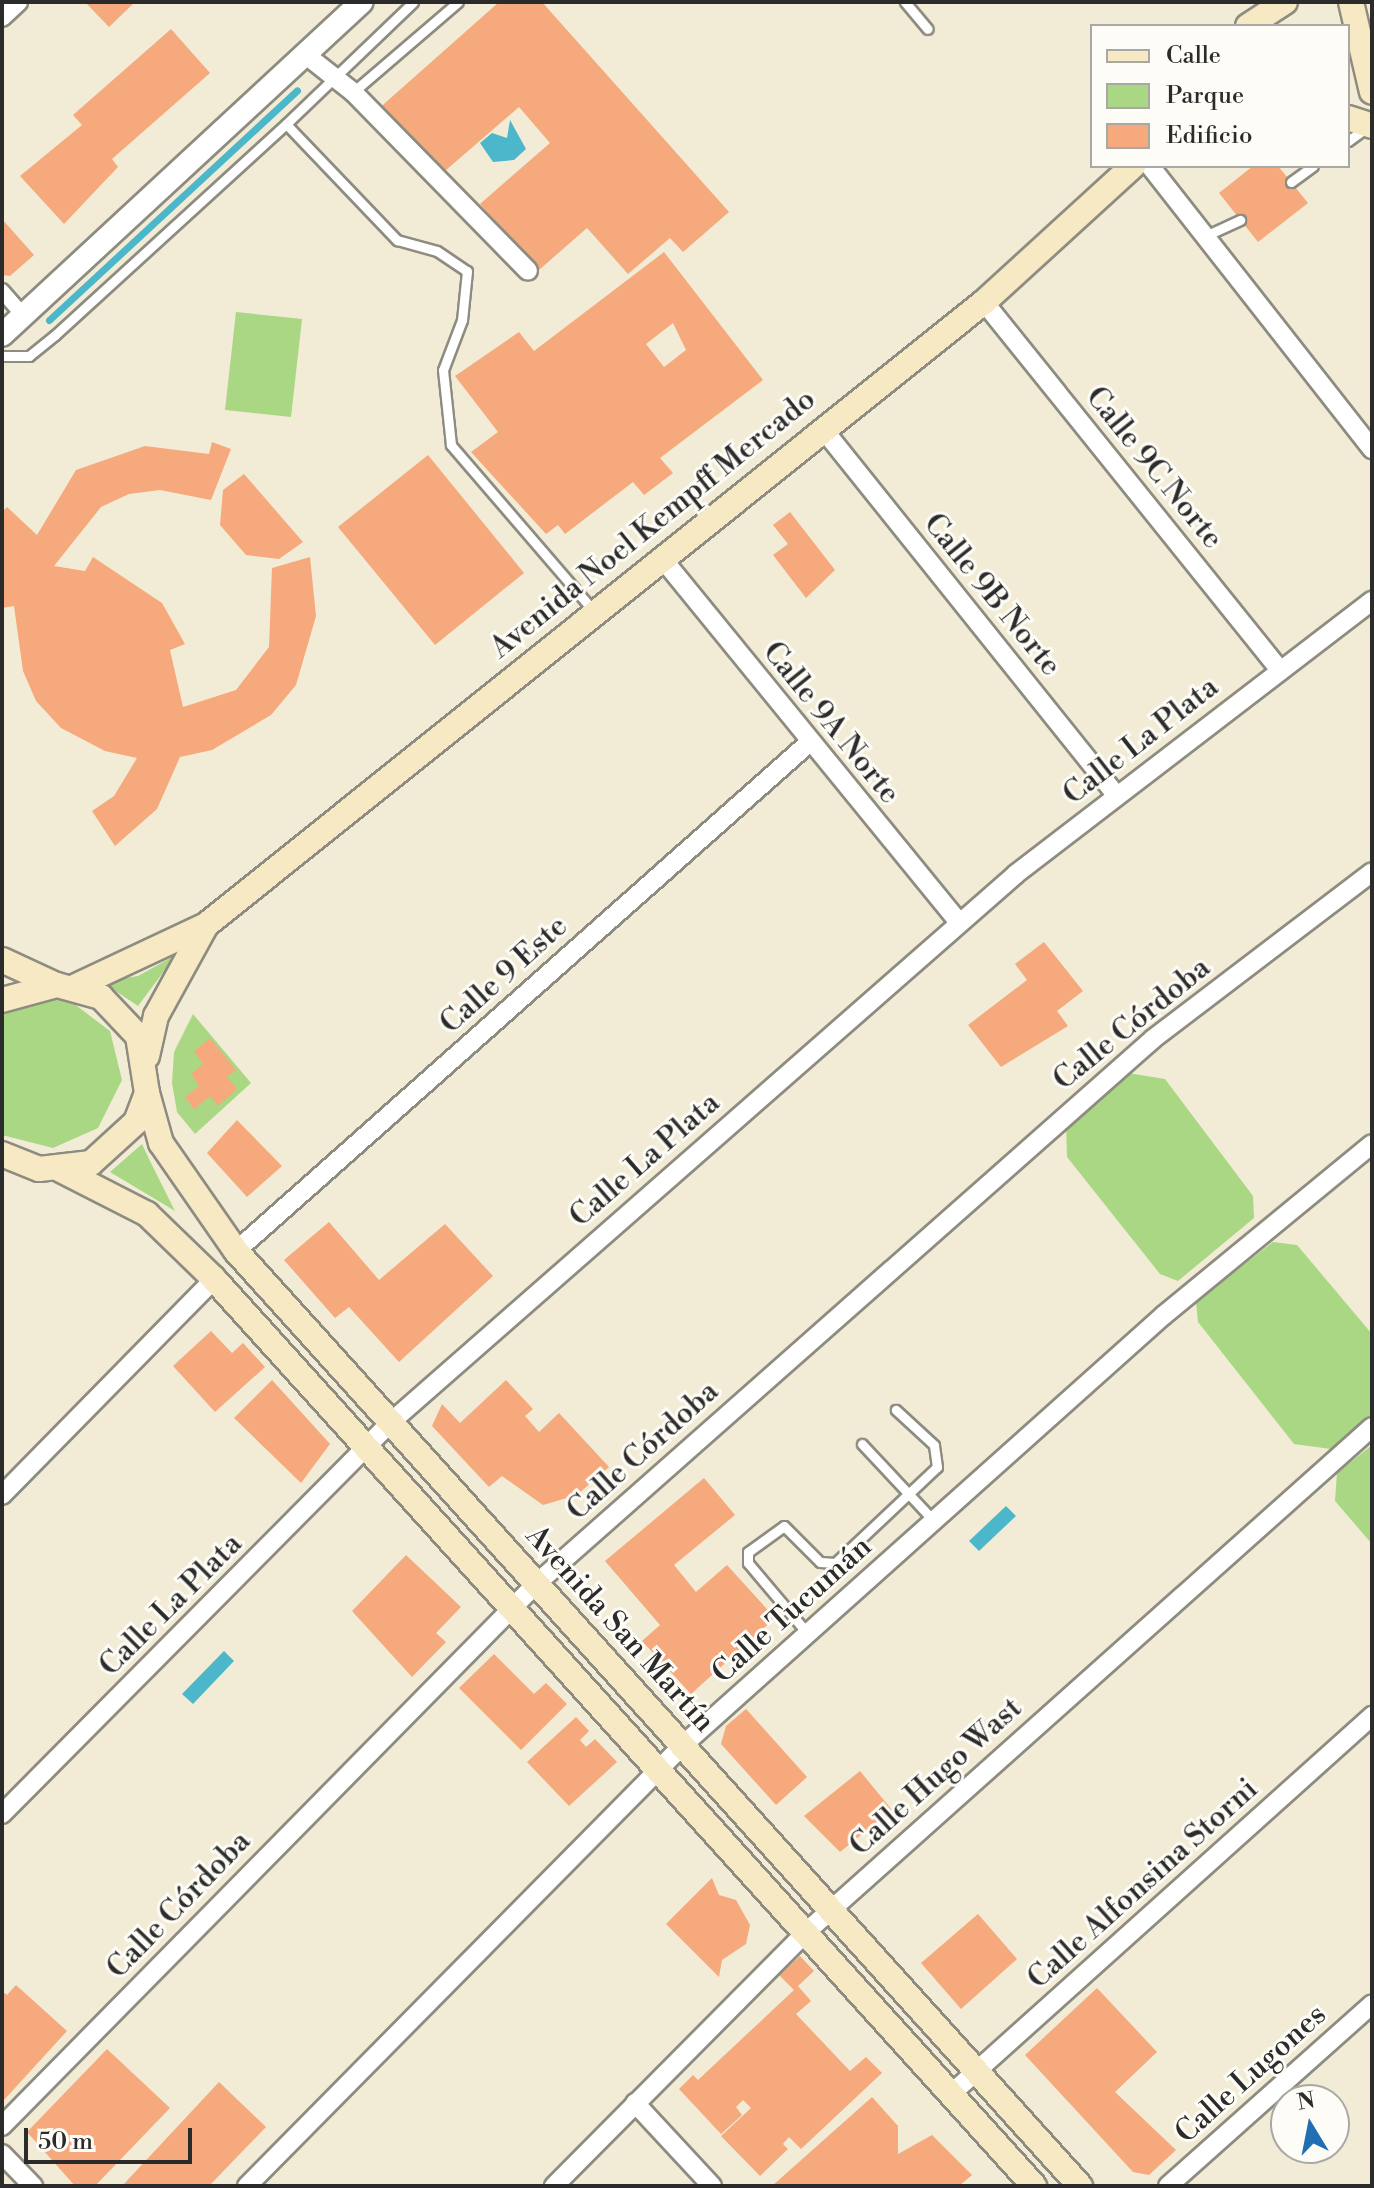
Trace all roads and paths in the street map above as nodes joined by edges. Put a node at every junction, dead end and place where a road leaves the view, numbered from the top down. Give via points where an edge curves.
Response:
1 (18, 2) edge
2 (413, 2) edge
3 (458, 2) edge
4 (905, 2) edge
5 (1285, 2) edge
6 (1351, 2) edge
7 (357, 3) edge
8 (2, 17) edge
9 (1251, 24) edge
10 (928, 29) dead end
11 (306, 55) junction
12 (335, 77) junction
13 (353, 92) junction
14 (1372, 92) edge
15 (1363, 123) edge
16 (286, 124) junction
17 (1350, 139) edge
18 (1131, 168) edge
19 (1151, 168) edge
20 (1310, 168) edge
21 (1291, 182) dead end
22 (1240, 220) dead end
23 (1203, 237) junction
24 (528, 271) dead end
25 (2, 291) edge
26 (984, 302) junction
27 (23, 315) junction
28 (2, 335) edge
29 (2, 356) edge
30 (823, 429) junction
31 (1372, 449) edge
32 (661, 557) junction
33 (1372, 601) edge
34 (594, 611) junction
35 (1280, 670) junction
36 (810, 742) junction
37 (1116, 795) junction
38 (1372, 872) edge
39 (959, 923) junction
40 (206, 925) junction
41 (2, 960) edge
42 (66, 985) junction
43 (2, 1000) edge
44 (147, 1062) junction
45 (147, 1093) junction
46 (1372, 1144) edge
47 (7, 1161) edge
48 (61, 1170) junction
49 (236, 1251) junction
50 (214, 1279) junction
51 (896, 1410) dead end
52 (391, 1422) junction
53 (1372, 1427) edge
54 (862, 1444) dead end
55 (367, 1448) junction
56 (908, 1494) junction
57 (2, 1495) edge
58 (934, 1521) junction
59 (536, 1584) junction
60 (510, 1608) junction
61 (808, 1634) junction
62 (1372, 1716) edge
63 (683, 1745) junction
64 (657, 1769) junction
65 (2, 1814) edge
66 (830, 1910) junction
67 (804, 1934) junction
68 (1372, 2004) edge
69 (976, 2071) junction
70 (951, 2094) junction
71 (635, 2103) junction
72 (2, 2126) edge
73 (2, 2154) edge
74 (33, 2186) edge
75 (247, 2186) edge
76 (554, 2186) edge
77 (712, 2186) edge
78 (1034, 2186) edge
79 (1080, 2186) edge
80 (1168, 2186) edge

1 - 8 street
2 - 12 lane
3 - 13 lane
4 - 10 lane
5 - 9 main road
6 - 14 main road
7 - 11 street
11 - 12 street
11 - 27 street
12 - 13 street
12 - 16 lane
13 - 24 street
15 - 17 lane
16 - 29 lane via 55,335 29,356
16 - 34 lane via 397,240 437,251 467,271 462,320 443,370 451,445
18 - 26 main road, Avenida Noel Kempff Mercado
19 - 23 street
20 - 21 lane
22 - 23 lane
23 - 31 street
25 - 27 street
26 - 30 main road, Avenida Noel Kempff Mercado
26 - 35 street, Calle 9C Norte
27 - 28 street
30 - 32 main road, Avenida Noel Kempff Mercado
30 - 37 street, Calle 9B Norte
32 - 34 main road, Avenida Noel Kempff Mercado
32 - 36 street, Calle 9A Norte
33 - 35 street, Calle La Plata
34 - 40 main road, Avenida Noel Kempff Mercado
35 - 37 street, Calle La Plata
36 - 39 street, Calle 9A Norte
36 - 49 street, Calle 9 Este
37 - 39 street, Calle La Plata
38 - 59 street, Calle Córdoba via 1153,1039
39 - 52 street, Calle La Plata
40 - 42 main road, Avenida Noel Kempff Mercado
40 - 44 main road, Avenida Noel Kempff Mercado via 156,1016
41 - 42 main road
42 - 43 main road, Avenida Noel Kempff Mercado
42 - 44 main road via 123,1014
44 - 45 main road, Avenida Noel Kempff Mercado
45 - 48 main road via 117,1147
45 - 49 main road, Avenida San Martín via 161,1143
46 - 58 street, Calle Tucumán
47 - 48 main road
48 - 50 main road via 147,1214
49 - 52 main road, Avenida San Martín
50 - 55 main road
50 - 57 street
51 - 56 lane via 939,1456
52 - 55 street, Calle La Plata
52 - 59 main road, Avenida San Martín
53 - 66 street, Calle Hugo Wast
54 - 56 lane
55 - 60 main road
55 - 65 street, Calle La Plata
56 - 58 lane
56 - 61 lane via 828,1566 784,1526 748,1552 748,1563
58 - 61 street, Calle Tucumán
59 - 60 street, Calle Córdoba
59 - 63 main road, Avenida San Martín
60 - 64 main road
60 - 72 street, Calle Córdoba
61 - 63 street, Calle Tucumán
62 - 69 street, Calle Alfonsina Storni
63 - 64 street, Calle Tucumán
63 - 66 main road, Avenida San Martín
64 - 67 main road
64 - 75 street, Calle Tucumán
66 - 67 street, Calle Hugo Wast
66 - 69 main road, Avenida San Martín
67 - 70 main road
67 - 71 street, Calle Hugo Wast
68 - 80 street, Calle Lugones
69 - 70 street, Calle Alfonsina Storni
69 - 79 main road, Avenida San Martín
70 - 78 main road
71 - 76 street, Calle Hugo Wast
71 - 77 street
73 - 74 street

